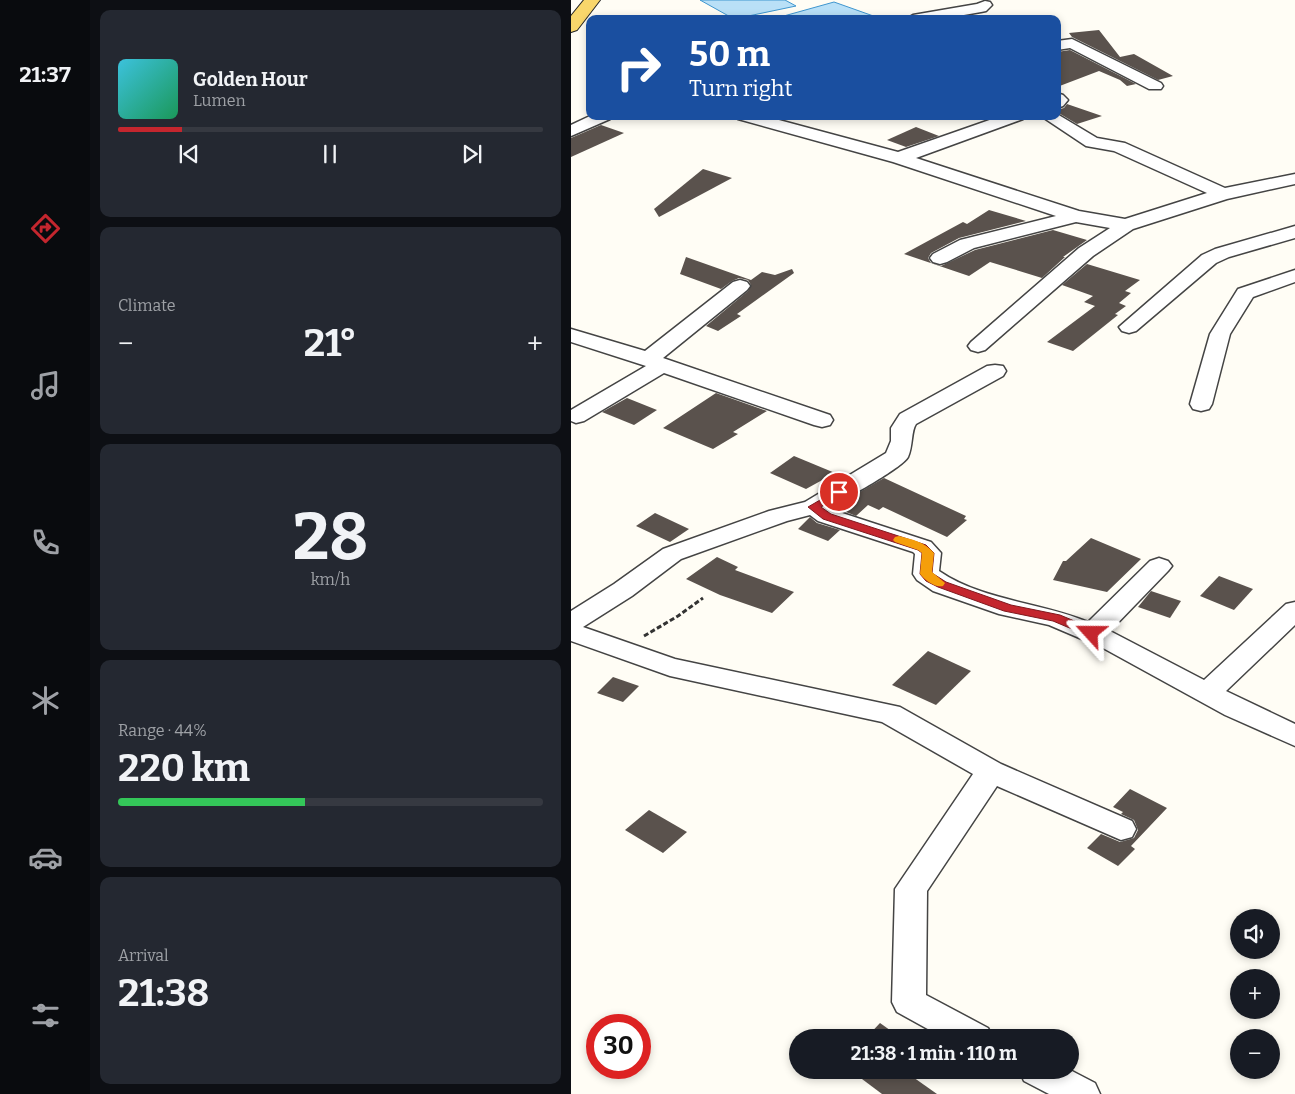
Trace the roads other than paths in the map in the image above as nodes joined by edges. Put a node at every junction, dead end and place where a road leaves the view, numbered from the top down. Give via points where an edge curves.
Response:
1 (592, 0) edge
2 (986, 9) dead end
3 (943, 15) edge
4 (572, 24) edge
5 (1065, 45) edge
6 (1155, 86) dead end
7 (596, 120) edge
8 (759, 120) edge
9 (1006, 120) edge
10 (1056, 120) edge
11 (571, 132) edge
12 (899, 158) junction
13 (1295, 179) edge
14 (1223, 194) junction
15 (1076, 216) junction
16 (1126, 225) junction
17 (1295, 232) edge
18 (940, 258) dead end
19 (1295, 276) edge
20 (740, 286) dead end
21 (1129, 327) dead end
22 (571, 335) edge
23 (978, 346) dead end
24 (655, 362) junction
25 (995, 371) dead end
26 (1201, 404) dead end
27 (577, 416) dead end
28 (822, 420) dead end
29 (814, 507) junction
30 (1159, 566) dead end
31 (1295, 610) edge
32 (571, 623) edge
33 (571, 632) edge
34 (1091, 633) junction
35 (1207, 693) junction
36 (1295, 736) edge
37 (991, 771) junction
38 (1121, 829) dead end
39 (959, 1029) edge
40 (1054, 1079) edge
41 (1082, 1094) edge

1 - 4 main road
2 - 3 street
5 - 6 street
7 - 11 street
8 - 12 street
9 - 12 street
10 - 14 street via 1092,142 1119,147
12 - 15 street
13 - 14 street
14 - 16 street
15 - 16 street
15 - 18 street via 967,244
16 - 23 street via 1086,252
17 - 21 street via 1222,253 1209,260
19 - 26 street via 1245,293 1220,334
20 - 24 street
22 - 24 street
24 - 27 street
24 - 28 street
25 - 29 street via 908,419 902,428 902,441 896,457
29 - 32 street via 778,516 672,554
29 - 34 street via 827,516 922,547 928,553 926,574 942,585 1008,608 1056,618
30 - 34 street
31 - 35 street
33 - 37 street via 670,667 889,714
34 - 35 street
35 - 36 street
37 - 38 street
37 - 39 street via 911,889 909,1002
40 - 41 street

